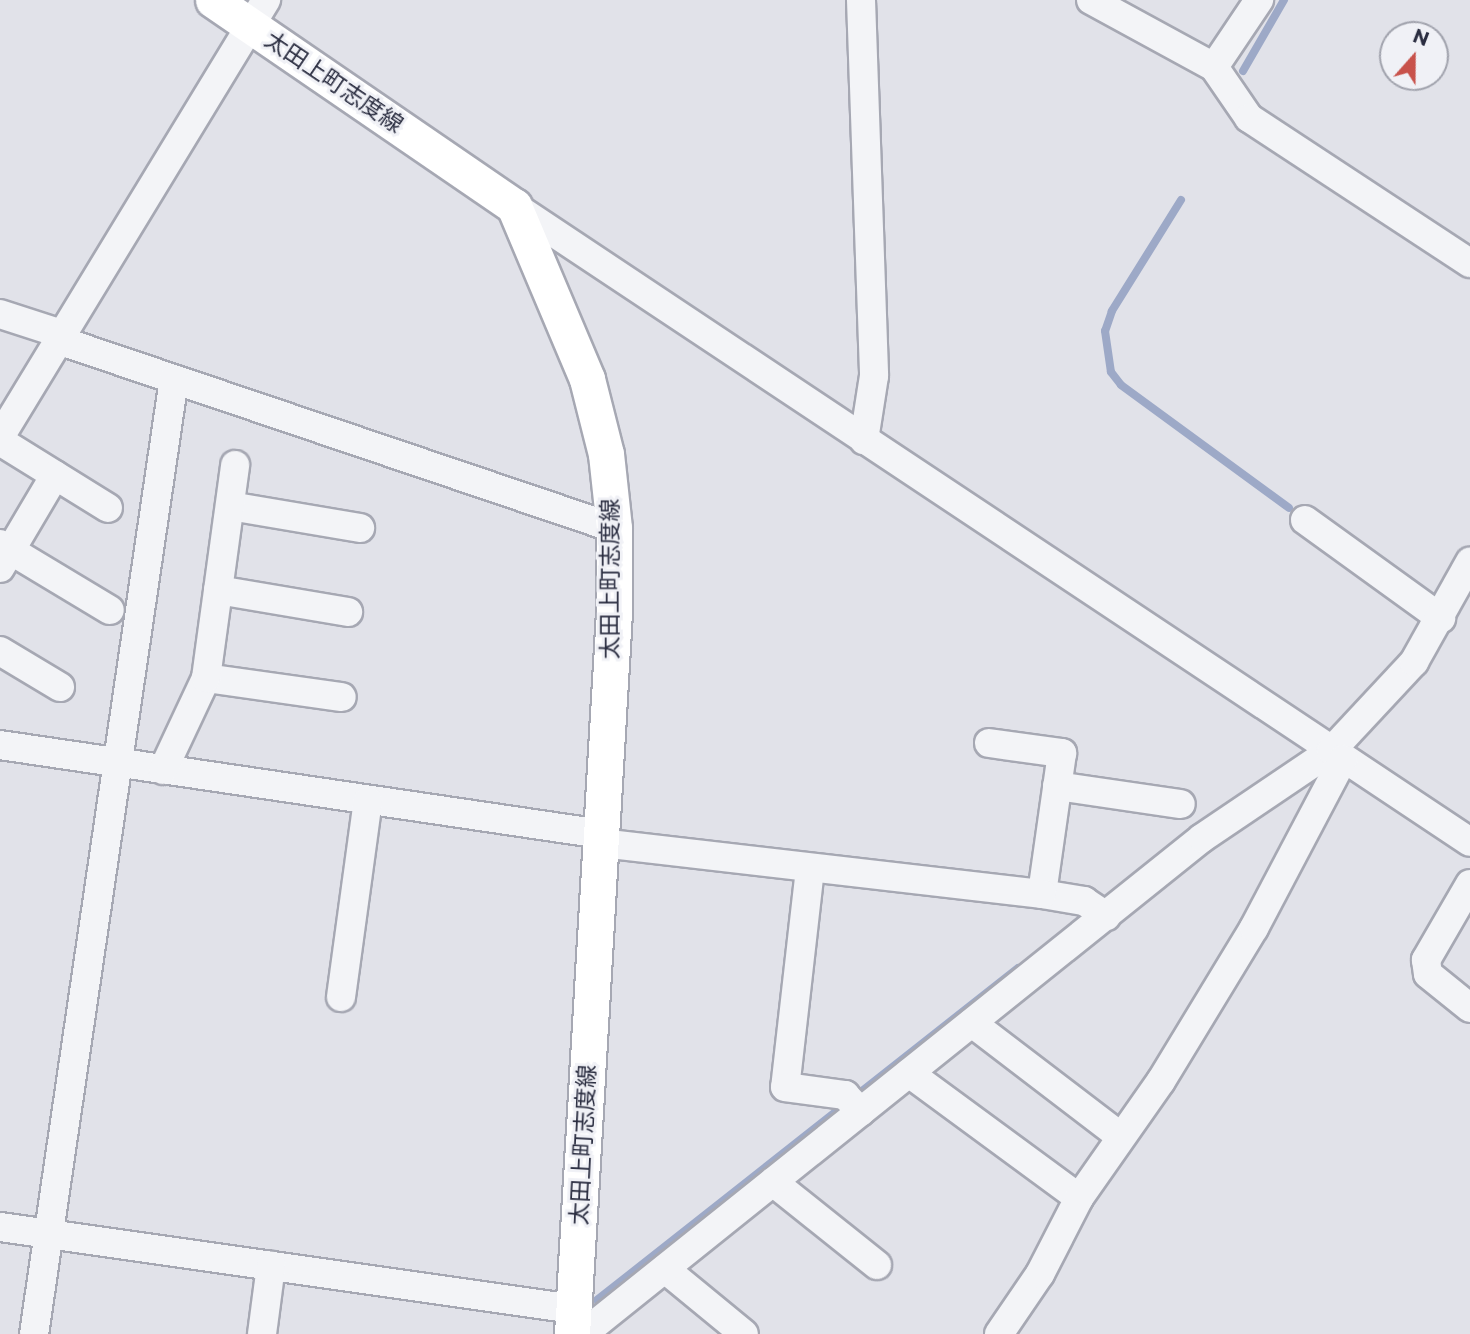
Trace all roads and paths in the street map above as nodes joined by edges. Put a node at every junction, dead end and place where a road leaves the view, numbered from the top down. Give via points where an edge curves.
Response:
1 (213, 0) edge
2 (861, 0) edge
3 (1091, 0) edge
4 (1259, 0) edge
5 (257, 12) edge
6 (1214, 66) junction
7 (513, 206) junction
8 (1470, 264) edge
9 (0, 314) edge
10 (62, 334) junction
11 (174, 379) junction
12 (0, 439) edge
13 (864, 440) junction
14 (236, 465) dead end
15 (55, 475) junction
16 (230, 506) junction
17 (108, 508) dead end
18 (1305, 520) dead end
19 (360, 528) dead end
20 (614, 528) junction
21 (4, 554) edge
22 (1470, 562) edge
23 (218, 590) junction
24 (110, 610) dead end
25 (348, 612) dead end
26 (1441, 618) junction
27 (0, 650) edge
28 (206, 678) junction
29 (60, 687) dead end
30 (342, 697) dead end
31 (989, 743) dead end
32 (0, 745) edge
33 (1337, 755) junction
34 (121, 764) junction
35 (163, 770) junction
36 (1057, 786) junction
37 (368, 801) junction
38 (1181, 804) dead end
39 (601, 839) junction
40 (1470, 842) edge
41 (810, 869) junction
42 (1470, 884) edge
43 (1042, 894) junction
44 (1095, 909) junction
45 (341, 997) dead end
46 (1470, 1008) edge
47 (972, 1023) junction
48 (909, 1073) junction
49 (853, 1104) junction
50 (1120, 1136) junction
51 (773, 1182) junction
52 (1079, 1198) junction
53 (0, 1227) edge
54 (48, 1234) junction
55 (877, 1265) dead end
56 (271, 1266) junction
57 (665, 1269) junction
58 (576, 1326) edge
59 (34, 1334) edge
60 (262, 1334) edge
61 (744, 1334) edge
62 (999, 1334) edge

1 - 5 main road, 太田上町志度線
2 - 13 street via 874,376
3 - 6 street
4 - 6 street
5 - 7 main road, 太田上町志度線
5 - 10 street
6 - 8 street via 1250,118
7 - 13 street
7 - 20 main road, 太田上町志度線 via 587,379 606,454
9 - 10 street
10 - 11 street via 70,344
10 - 12 street
11 - 20 street
11 - 34 street
12 - 15 street
13 - 33 street
14 - 16 street
15 - 17 street
15 - 21 street
16 - 19 street
16 - 23 street
18 - 26 street
20 - 39 main road, 太田上町志度線
21 - 24 street
22 - 26 street
23 - 25 street
23 - 28 street
26 - 33 street via 1414,662
27 - 29 street
28 - 30 street
28 - 35 street
31 - 36 street via 1062,753
32 - 34 street
33 - 40 street
33 - 44 street
33 - 50 street via 1254,928 1161,1080
34 - 35 street
34 - 54 street
35 - 37 street
36 - 38 street
36 - 43 street
37 - 39 street
37 - 45 street
39 - 41 street
39 - 58 main road, 太田上町志度線
41 - 43 street
41 - 49 street via 785,1087
42 - 46 street via 1426,960 1428,974
43 - 44 street
44 - 47 street
47 - 48 street
47 - 50 street
48 - 49 street
48 - 52 street
49 - 51 street
50 - 52 street
51 - 55 street
51 - 57 street
52 - 62 street via 1040,1274
53 - 54 street
54 - 56 street
54 - 59 street
56 - 58 street
56 - 60 street
57 - 58 street
57 - 61 street

